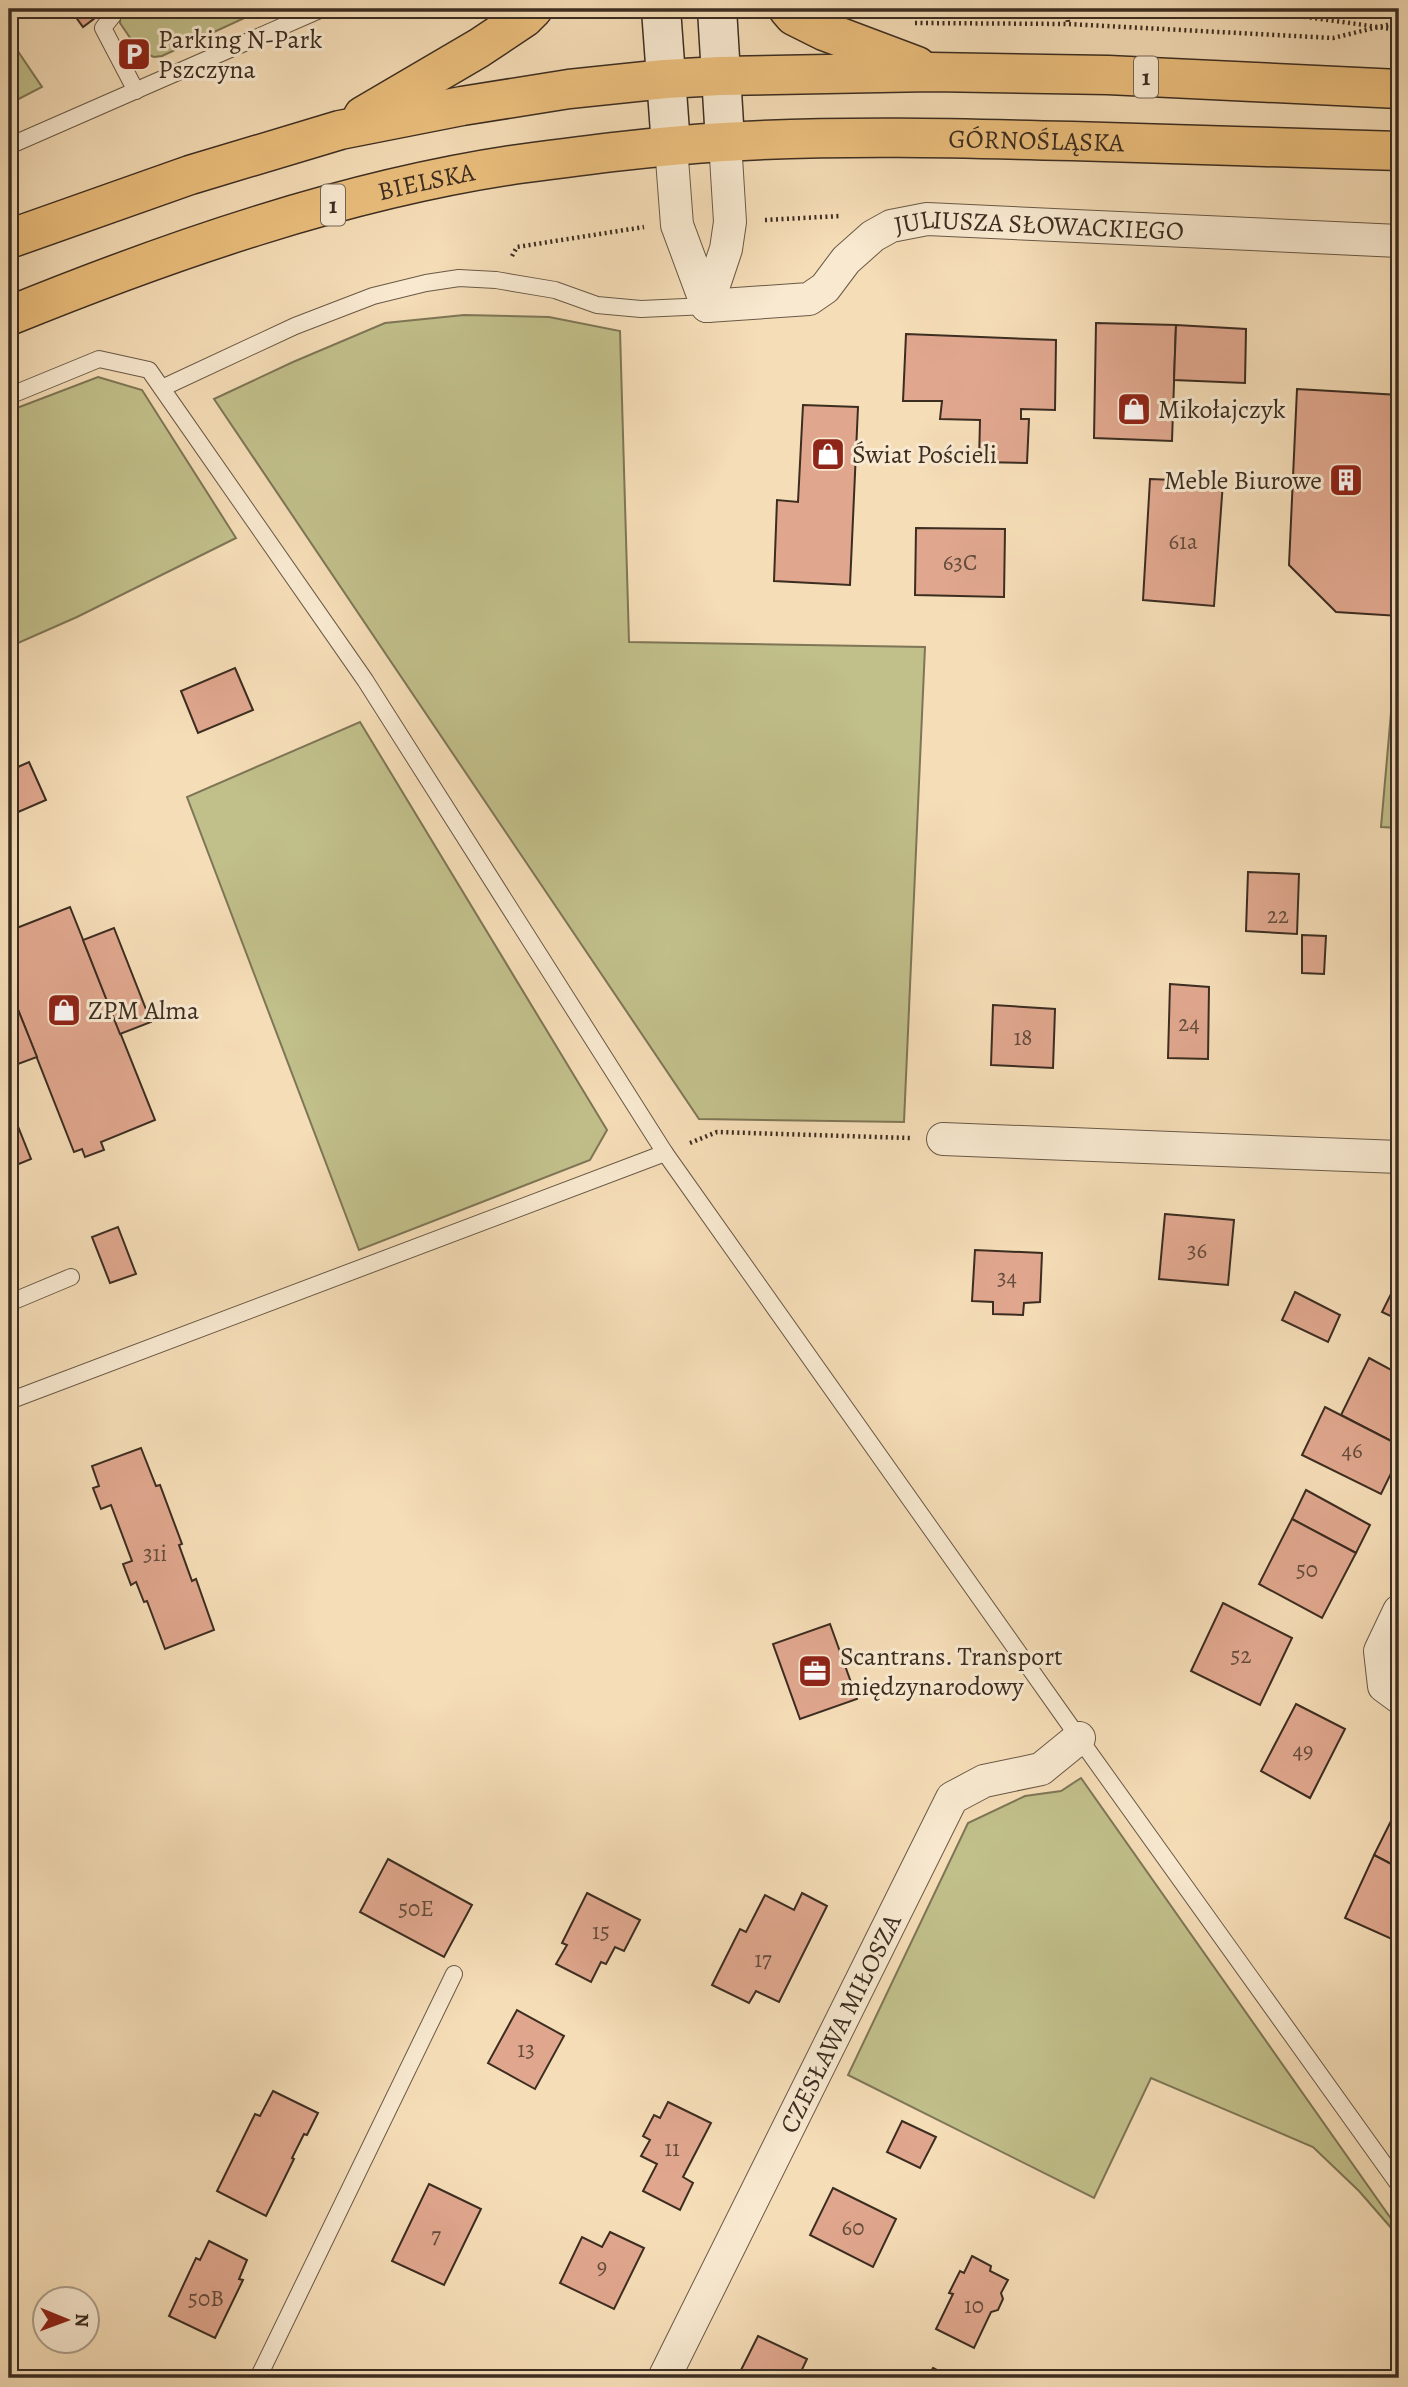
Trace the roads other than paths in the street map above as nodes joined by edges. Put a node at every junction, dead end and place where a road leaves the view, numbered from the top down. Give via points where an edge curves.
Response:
1 (118, 9) edge
2 (322, 9) edge
3 (533, 9) edge
4 (661, 9) edge
5 (717, 9) edge
6 (788, 9) edge
7 (932, 72) junction
8 (720, 76) junction
9 (665, 79) junction
10 (1399, 89) edge
11 (136, 91) junction
12 (340, 130) junction
13 (725, 141) junction
14 (9, 146) edge
15 (671, 146) junction
16 (1399, 151) edge
17 (9, 239) edge
18 (1399, 241) edge
19 (707, 306) junction
20 (9, 316) edge
21 (162, 388) junction
22 (9, 396) edge
23 (943, 1139) road end
24 (665, 1153) junction
25 (1399, 1157) edge
26 (71, 1277) dead end
27 (9, 1303) edge
28 (9, 1401) edge
29 (1399, 1611) edge
30 (1392, 1692) edge
31 (1079, 1738) junction
32 (454, 1974) dead end
33 (1399, 2185) edge
34 (258, 2378) edge
35 (664, 2378) edge

1 - 11 lane via 103,28
2 - 11 lane
3 - 12 main road via 479,48
4 - 9 main road
5 - 8 main road
6 - 7 main road via 824,31
7 - 8 main road, 1
7 - 10 main road, 1
8 - 9 main road, 1
8 - 13 main road
9 - 12 main road, 1 via 542,93
9 - 15 main road
11 - 14 lane
12 - 17 main road, 1 via 190,175
13 - 15 main road, GÓRNOŚLĄSKA / 1
13 - 16 main road, GÓRNOŚLĄSKA / 1 via 978,139
13 - 19 street via 730,222
15 - 19 street via 677,225
15 - 20 main road, BIELSKA / 1 via 517,165 351,200 251,228
18 - 19 street, JULIUSZA SŁOWACKIEGO via 927,219 891,226 873,236 846,260 825,289 809,299
19 - 21 lane via 640,309 597,305 555,290 459,278 373,296 295,326
21 - 22 lane via 149,370 99,359
21 - 24 lane via 365,680
23 - 25 street
24 - 28 lane
24 - 31 lane
26 - 27 lane
29 - 30 street via 1380,1651
31 - 33 lane
31 - 35 street, CZESŁAWA MIŁOSZA via 1041,1769 984,1781 953,1798
32 - 34 lane

